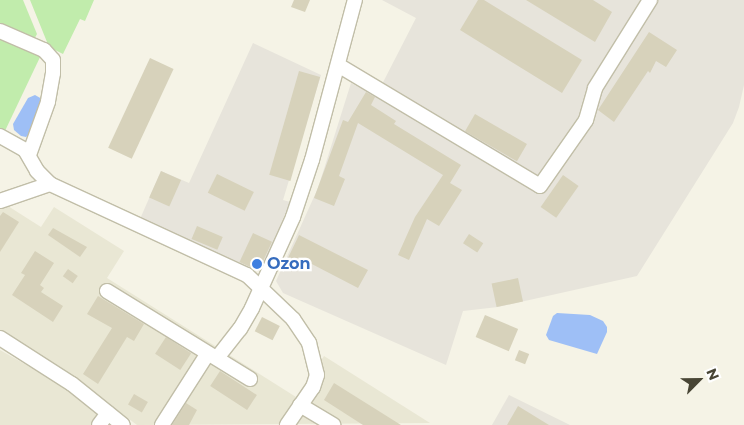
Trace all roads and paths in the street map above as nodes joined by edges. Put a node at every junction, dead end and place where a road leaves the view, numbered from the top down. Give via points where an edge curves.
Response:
1 (355, 0) edge
2 (650, 0) edge
3 (0, 31) edge
4 (338, 65) junction
5 (0, 136) edge
6 (29, 154) junction
7 (50, 184) junction
8 (0, 201) edge
9 (262, 288) junction
10 (107, 291) dead end
11 (0, 338) edge
12 (212, 356) junction
13 (250, 378) dead end
14 (300, 405) junction
15 (115, 421) edge
16 (100, 425) edge
17 (162, 425) edge
18 (287, 425) edge
19 (333, 425) edge

1 - 4 street
2 - 4 street via 595,88 586,120 540,186
3 - 6 street via 44,50 53,60 48,102
4 - 9 street via 302,193
5 - 6 street
6 - 7 street via 37,171
7 - 8 street
7 - 9 street via 247,275
9 - 12 street via 240,329
9 - 14 street via 300,327 313,354 316,381
10 - 12 street
11 - 15 street via 65,379
12 - 13 street
12 - 17 street
14 - 18 street
14 - 19 street
15 - 16 street

